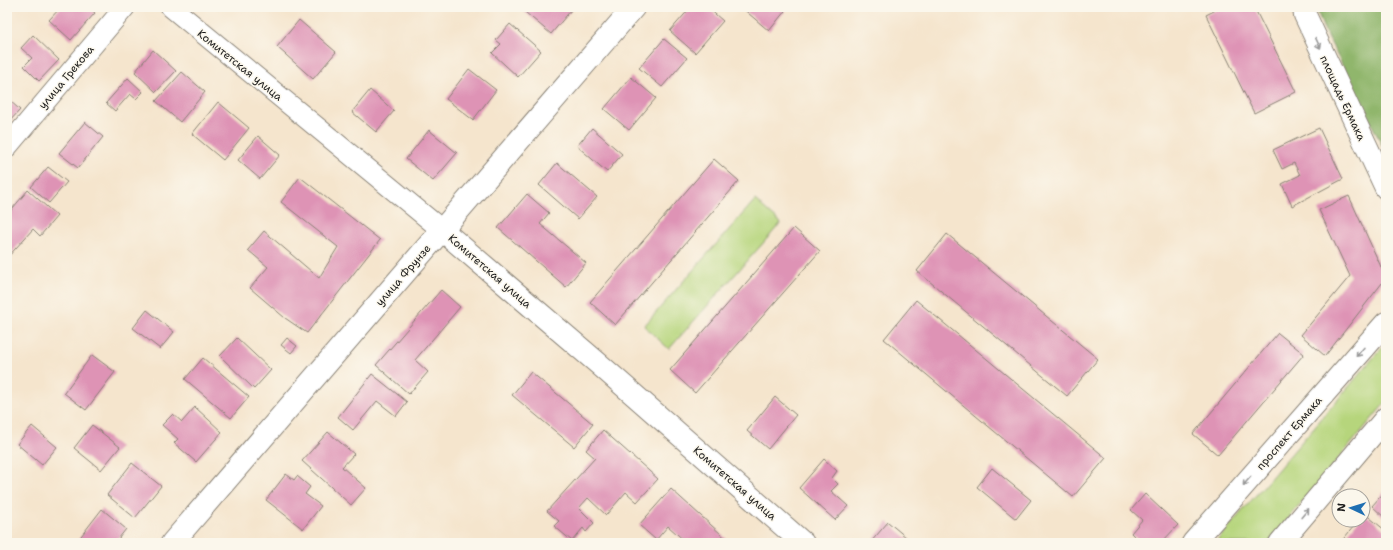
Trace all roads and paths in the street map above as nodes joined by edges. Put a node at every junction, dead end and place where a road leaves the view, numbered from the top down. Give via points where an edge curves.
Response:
1 (125, 7) edge
2 (170, 7) edge
3 (634, 7) edge
4 (1304, 7) edge
5 (7, 147) edge
6 (1386, 188) edge
7 (442, 230) junction
8 (1386, 323) edge
9 (1386, 418) edge
10 (172, 543) edge
11 (803, 543) edge
12 (1193, 543) edge
13 (1280, 543) edge

1 - 5 street, улица Грекова
2 - 7 street, Комитетская улица
3 - 7 street, улица Фрунзе
4 -> 6 street, площадь Ермака via 1305,15
7 - 10 street, улица Фрунзе
7 - 11 street, Комитетская улица
8 -> 12 street, проспект Ермака
13 -> 9 street

